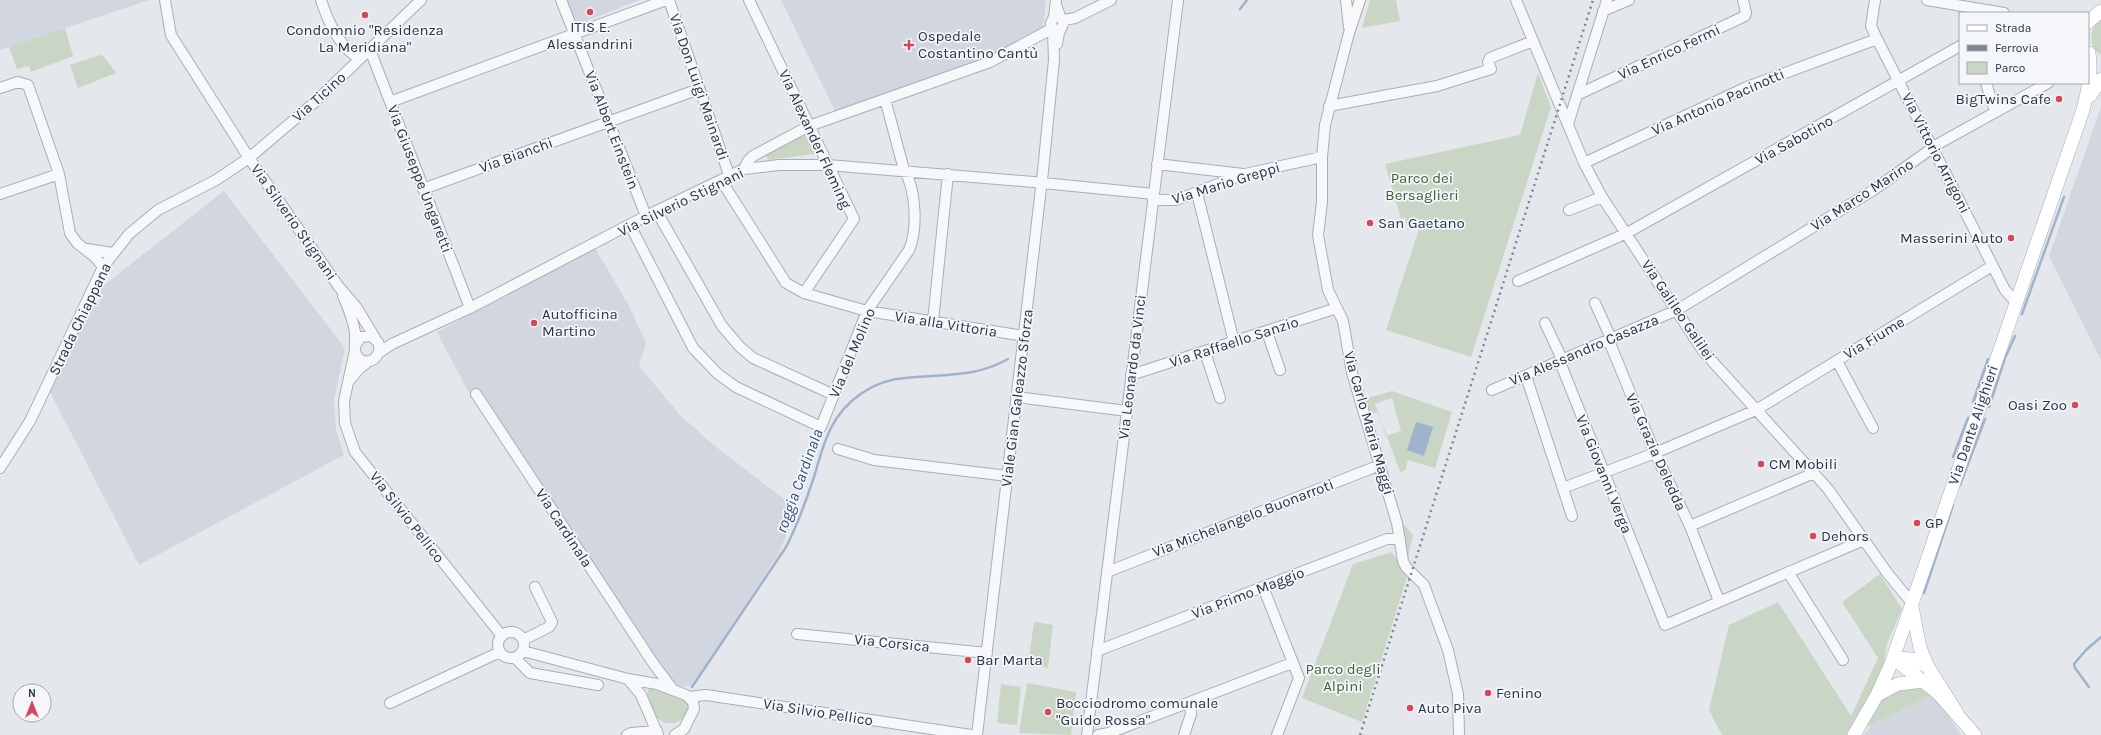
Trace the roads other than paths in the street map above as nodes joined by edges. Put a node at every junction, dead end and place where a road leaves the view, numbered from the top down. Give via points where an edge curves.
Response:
1 (165, 0) edge
2 (321, 0) edge
3 (421, 0) edge
4 (561, 0) edge
5 (668, 0) edge
6 (749, 0) edge
7 (1111, 0) edge
8 (1178, 0) edge
9 (1346, 0) edge
10 (1516, 0) edge
11 (1607, 0) edge
12 (1629, 0) edge
13 (1743, 0) edge
14 (1875, 0) edge
15 (1927, 0) edge
16 (1056, 1) edge
17 (1360, 1) edge
18 (1961, 6) edge
19 (1603, 11) junction
20 (1998, 12) edge
21 (1058, 22) junction
22 (1349, 33) junction
23 (574, 34) junction
24 (1878, 39) junction
25 (1533, 41) junction
26 (1959, 47) edge
27 (370, 50) junction
28 (2089, 53) edge
29 (2089, 57) edge
30 (360, 59) junction
31 (2101, 62) edge
32 (2101, 79) edge
33 (1900, 81) junction
34 (1986, 84) edge
35 (2046, 84) edge
36 (0, 88) edge
37 (699, 88) junction
38 (1577, 95) junction
39 (885, 99) junction
40 (390, 102) junction
41 (1329, 106) junction
42 (2083, 110) junction
43 (1995, 112) junction
44 (609, 121) junction
45 (1568, 124) junction
46 (809, 126) junction
47 (1934, 148) junction
48 (1322, 157) junction
49 (249, 158) junction
50 (1584, 163) junction
51 (828, 164) junction
52 (1157, 164) junction
53 (744, 169) junction
54 (904, 170) junction
55 (59, 174) junction
56 (948, 174) junction
57 (1245, 174) junction
58 (725, 177) junction
59 (1042, 183) junction
60 (424, 189) junction
61 (1197, 193) junction
62 (0, 194) edge
63 (1153, 197) junction
64 (1602, 197) junction
65 (1569, 210) dead end
66 (657, 212) junction
67 (646, 216) junction
68 (630, 225) junction
69 (1627, 233) junction
70 (83, 248) junction
71 (113, 253) junction
72 (1992, 266) junction
73 (103, 267) junction
74 (1518, 280) dead end
75 (340, 287) junction
76 (804, 293) junction
77 (2016, 302) junction
78 (1595, 303) dead end
79 (470, 308) junction
80 (1337, 308) junction
81 (1677, 310) junction
82 (867, 311) junction
83 (933, 321) junction
84 (1546, 323) dead end
85 (1267, 332) junction
86 (1024, 336) junction
87 (1609, 341) junction
88 (1234, 342) junction
89 (378, 344) junction
90 (355, 348) junction
91 (1205, 352) junction
92 (369, 361) junction
93 (1837, 361) junction
94 (1560, 362) junction
95 (1280, 370) dead end
96 (1131, 375) junction
97 (1526, 376) junction
98 (347, 384) junction
99 (1492, 390) dead end
100 (476, 394) dead end
101 (834, 395) junction
102 (1016, 397) junction
103 (1220, 398) dead end
104 (1127, 410) junction
105 (1756, 410) junction
106 (1873, 428) dead end
107 (838, 448) dead end
108 (1655, 453) junction
109 (1380, 465) junction
110 (0, 468) edge
111 (1814, 473) junction
112 (1603, 474) junction
113 (1008, 476) junction
114 (1563, 488) junction
115 (1572, 516) dead end
116 (1690, 526) junction
117 (1400, 539) junction
118 (1864, 540) junction
119 (1107, 572) junction
120 (1788, 572) junction
121 (535, 587) dead end
122 (1263, 587) junction
123 (1719, 601) junction
124 (1912, 604) junction
125 (797, 634) dead end
126 (502, 636) junction
127 (523, 640) junction
128 (523, 651) junction
129 (1097, 651) junction
130 (500, 652) junction
131 (987, 653) junction
132 (515, 658) junction
133 (1892, 658) junction
134 (1843, 660) dead end
135 (653, 663) junction
136 (1292, 663) junction
137 (1928, 667) junction
138 (628, 678) junction
139 (1924, 681) junction
140 (647, 683) junction
141 (598, 685) dead end
142 (673, 690) junction
143 (641, 695) junction
144 (1876, 695) junction
145 (688, 697) junction
146 (390, 703) dead end
147 (1190, 703) junction
148 (1957, 713) junction
149 (660, 734) edge
150 (628, 735) edge
151 (676, 735) edge
152 (971, 735) edge
153 (977, 735) edge
154 (1088, 735) edge
155 (1098, 735) edge
156 (1184, 735) edge
157 (1277, 735) edge
158 (1459, 735) edge
159 (1854, 735) edge
160 (1975, 735) edge

1 - 49 street, Via Silverio Stignani via 171,35
2 - 30 street via 338,38 352,55
3 - 27 street, Via Ticino
4 - 23 street, Via Albert Einstein
5 - 23 street
5 - 37 street, Via Don Luigi Mainardi
6 - 46 street, Via Alexander Fleming
7 - 21 street via 1075,18
8 - 52 street, Via Leonardo da Vinci
9 - 22 street, Via Carlo Maria Maggi
10 - 25 street, Via Galileo Galilei
11 - 19 street
12 - 19 street
13 - 38 street, Via Enrico Fermi via 1745,16
14 - 24 street, Via Vittorio Arrigoni via 1871,26
15 - 18 street
16 - 21 street, Viale Gian Galeazzo Sforza
17 - 22 street, Via Carlo Maria Maggi
18 - 20 street
19 - 38 street
21 - 39 street via 990,62
21 - 59 street, Viale Gian Galeazzo Sforza
22 - 41 street, Via Carlo Maria Maggi
23 - 40 street
23 - 44 street, Via Albert Einstein
24 - 33 street, Via Vittorio Arrigoni
24 - 50 street, Via Antonio Pacinotti via 1747,86
25 - 41 street via 1490,58 1488,62 1491,69 1437,86
25 - 45 street, Via Galileo Galilei
26 - 33 street, Via Sabotino
27 - 30 street, Via Ticino
27 - 40 street, Via Giuseppe Ungaretti
28 - 31 main road
29 - 42 main road via 2090,83
30 - 49 street, Via Ticino via 315,102
32 - 42 main road
33 - 47 street, Via Vittorio Arrigoni
33 - 69 street, Via Sabotino
34 - 43 street
35 - 43 street, Via Marco Marino
36 - 55 street via 18,82 28,85
37 - 44 street, Via Bianchi
37 - 58 street, Via Don Luigi Mainardi
38 - 45 street
39 - 46 street
39 - 54 street, Via del Molino
40 - 60 street, Via Giuseppe Ungaretti
41 - 48 street, Via Carlo Maria Maggi
42 - 77 main road, Via Dante Alighieri
43 - 47 street, Via Marco Marino
44 - 60 street, Via Bianchi
44 - 67 street, Via Albert Einstein
45 - 50 street, Via Galileo Galilei
46 - 51 street, Via Alexander Fleming
46 - 53 street via 753,156
47 - 72 street, Via Vittorio Arrigoni
47 - 81 street, Via Marco Marino via 1872,191
48 - 57 street, Via Mario Greppi
48 - 80 street, Via Carlo Maria Maggi via 1322,202 1318,235 1328,290
49 - 71 street, Strada Chiappana via 216,180 158,210 139,225
49 - 75 street, Via Silverio Stignani
50 - 64 street, Via Galileo Galilei
51 - 53 street, Via Silverio Stignani
51 - 54 street, Via Silverio Stignani
51 - 76 street, Via Alexander Fleming via 854,219
52 - 57 street
52 - 63 street, Via Leonardo da Vinci
53 - 58 street, Via Silverio Stignani
54 - 56 street, Via Silverio Stignani
54 - 82 street, Via del Molino via 908,177 914,214 913,239 909,250
55 - 62 street
55 - 70 street via 70,233
56 - 59 street, Via Silverio Stignani
56 - 83 street
57 - 61 street, Via Mario Greppi
58 - 66 street, Via Silverio Stignani
58 - 76 street, Via Don Luigi Mainardi via 786,283
59 - 63 street, Via Mario Greppi
59 - 86 street, Viale Gian Galeazzo Sforza
60 - 79 street, Via Giuseppe Ungaretti
61 - 63 street, Via Mario Greppi via 1176,200
61 - 88 street
63 - 96 street, Via Leonardo da Vinci
64 - 65 street
64 - 69 street, Via Galileo Galilei
66 - 67 street, Via Silverio Stignani
66 - 101 street via 722,326 740,347 753,358
67 - 68 street, Via Silverio Stignani
68 - 79 street, Via Silverio Stignani
68 - 101 street, Via del Molino via 693,348 718,374 736,387 821,427
69 - 74 street, Via Sabotino
69 - 81 street, Via Galileo Galilei
70 - 71 street
70 - 73 street via 95,256
71 - 73 street, Strada Chiappana
72 - 77 street, Via Vittorio Arrigoni via 2005,290
72 - 93 street, Via Fiume
73 - 110 street, Strada Chiappana via 32,416
75 - 89 street, Via Silverio Stignani via 357,308
75 - 90 street, Via Silverio Stignani via 355,332
76 - 82 street, Via alla Vittoria
77 - 124 main road, Via Dante Alighieri
78 - 87 street, Via Grazia Deledda via 1609,334
79 - 89 street, Via Silverio Stignani via 392,344
80 - 85 street, Via Raffaello Sanzio
80 - 109 street, Via Carlo Maria Maggi via 1343,321 1352,372
81 - 87 street, Via Alessandro Casazza
81 - 105 street, Via Galileo Galilei via 1703,351
82 - 83 street, Via alla Vittoria
82 - 101 street, Via del Molino
83 - 86 street, Via alla Vittoria
84 - 94 street, Via Giovanni Verga via 1560,355
85 - 88 street, Via Raffaello Sanzio
85 - 95 street
86 - 102 street, Viale Gian Galeazzo Sforza
87 - 94 street, Via Alessandro Casazza
87 - 108 street, Via Grazia Deledda
88 - 91 street, Via Raffaello Sanzio
89 - 90 street via 363,336
89 - 92 street via 376,358
90 - 92 street via 361,360
90 - 98 street, Via Silvio Pellico
91 - 96 street, Via Raffaello Sanzio
91 - 103 street
92 - 98 street
93 - 105 street, Via Fiume
93 - 106 street
94 - 97 street, Via Alessandro Casazza
94 - 112 street, Via Giovanni Verga
96 - 104 street, Via Leonardo da Vinci
97 - 99 street, Via Alessandro Casazza
97 - 114 street
98 - 126 street, Via Silvio Pellico via 344,401 345,423 356,452
100 - 135 street, Via Cardinala
102 - 104 street
102 - 113 street, Viale Gian Galeazzo Sforza
104 - 119 street, Via Leonardo da Vinci
105 - 108 street, Via Fiume
105 - 111 street, Via Galileo Galilei
107 - 113 street via 874,460
108 - 112 street, Via Fiume
108 - 116 street, Via Grazia Deledda
109 - 117 street, Via Carlo Maria Maggi
109 - 119 street, Via Michelangelo Buonarroti
111 - 116 street
111 - 118 street, Via Galileo Galilei
112 - 114 street, Via Fiume
112 - 123 street, Via Giovanni Verga via 1665,625
113 - 131 street, Viale Gian Galeazzo Sforza
114 - 115 street
116 - 123 street, Via Grazia Deledda
117 - 122 street, Via Primo Maggio via 1386,539
117 - 158 street, Via Carlo Maria Maggi via 1404,564 1424,585 1448,650 1458,694
118 - 120 street
118 - 124 street, Via Galileo Galilei
119 - 129 street, Via Leonardo da Vinci
120 - 123 street
120 - 134 street
121 - 127 street via 552,622 549,627
122 - 129 street, Via Primo Maggio
122 - 136 street
124 - 133 main road, Via Dante Alighieri
124 - 137 main road via 1915,630
125 - 131 street, Via Corsica
126 - 127 street via 513,632 520,635
126 - 130 street via 498,644
127 - 128 street
128 - 132 street
128 - 138 street
129 - 154 street, Via Leonardo da Vinci
130 - 132 street via 506,658
130 - 146 street
131 - 153 street, Viale Gian Galeazzo Sforza
132 - 141 street via 530,673
133 - 137 main road via 1912,659
133 - 139 main road
133 - 144 main road, Via Dante Alighieri
135 - 140 street via 654,674
135 - 142 street, Via Cardinala
136 - 147 street
136 - 157 street via 1299,678
137 - 148 main road
138 - 140 street
138 - 143 street
139 - 144 main road via 1898,684
139 - 148 main road
140 - 142 street
140 - 143 street via 643,686
142 - 145 street
143 - 149 street
144 - 159 main road, Via Dante Alighieri
145 - 151 street via 693,702 694,709 684,729
145 - 152 street, Via Silvio Pellico via 706,696
147 - 155 street
147 - 156 street via 1191,714
148 - 160 main road
149 - 150 street via 631,732

